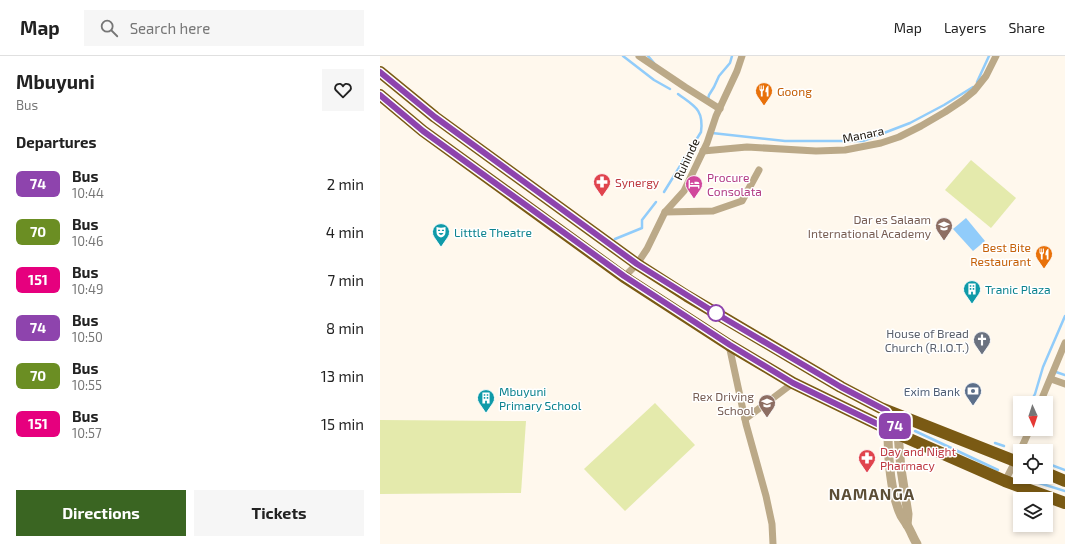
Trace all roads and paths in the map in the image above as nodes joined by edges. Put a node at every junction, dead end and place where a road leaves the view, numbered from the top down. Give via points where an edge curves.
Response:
1 (640, 56) edge
2 (742, 56) edge
3 (996, 56) edge
4 (381, 75) edge
5 (380, 95) edge
6 (720, 109) junction
7 (703, 151) junction
8 (759, 170) dead end
9 (665, 212) junction
10 (637, 264) junction
11 (624, 276) junction
12 (1065, 343) edge
13 (730, 345) junction
14 (1051, 379) junction
15 (793, 383) junction
16 (1065, 384) edge
17 (1043, 396) edge
18 (887, 411) junction
19 (745, 419) junction
20 (893, 431) junction
21 (1013, 455) edge
22 (1013, 467) edge
23 (1053, 476) edge
24 (1065, 480) edge
25 (1005, 481) junction
26 (1065, 503) edge
27 (773, 544) edge
28 (917, 544) edge

1 - 6 street
2 - 6 street, Ruhinde
3 - 7 street, Manara via 986,76 963,100 921,126 881,143 845,150 816,151 747,146
4 - 10 highway
5 - 11 highway via 423,131
6 - 7 street, Ruhinde
7 - 9 street, Ruhinde via 684,191
8 - 9 street via 742,201 713,211
9 - 10 street, Ruhinde
10 - 11 street, Ruhinde
10 - 18 highway via 841,387
11 - 13 highway
12 - 14 street
13 - 15 highway
13 - 19 street
14 - 16 street
14 - 17 street
15 - 19 street
15 - 20 highway
18 - 20 street via 894,422
18 - 21 highway
19 - 27 street via 766,496
20 - 25 highway
20 - 28 street via 908,514 907,525
22 - 25 street
23 - 24 highway
25 - 26 highway

